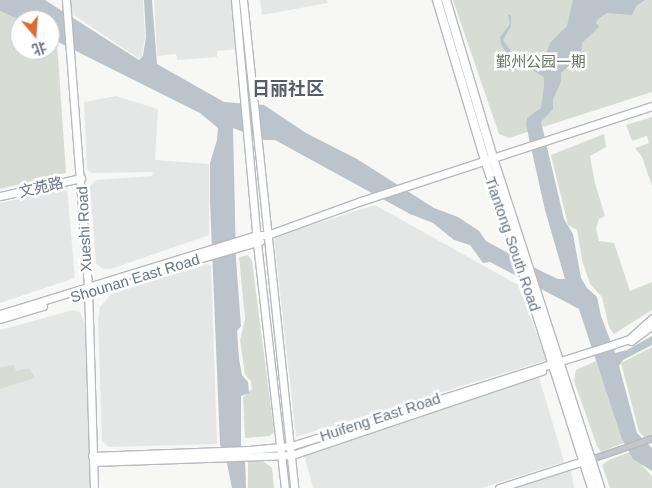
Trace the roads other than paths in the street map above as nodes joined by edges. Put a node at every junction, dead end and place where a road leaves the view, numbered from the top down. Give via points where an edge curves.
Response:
1 (66, 0) edge
2 (235, 0) edge
3 (243, 0) edge
4 (437, 0) edge
5 (446, 0) edge
6 (652, 106) edge
7 (489, 159) junction
8 (81, 178) junction
9 (0, 196) edge
10 (268, 235) junction
11 (257, 239) junction
12 (208, 253) junction
13 (88, 290) junction
14 (0, 314) edge
15 (652, 318) edge
16 (0, 319) edge
17 (652, 325) edge
18 (615, 346) junction
19 (556, 364) junction
20 (650, 438) edge
21 (291, 446) junction
22 (281, 447) junction
23 (249, 453) junction
24 (282, 455) junction
25 (292, 455) junction
26 (93, 459) junction
27 (592, 459) junction
28 (583, 461) junction
29 (94, 488) edge
30 (285, 488) edge
31 (294, 488) edge
32 (499, 488) edge
33 (592, 488) edge
34 (600, 488) edge

1 - 8 main road, Xueshi Road
2 - 11 main road
3 - 10 main road
4 - 7 main road, Tiantong South Road
5 - 7 main road, Tiantong South Road
6 - 7 main road
7 - 10 main road
7 - 19 main road, Tiantong South Road via 515,251
7 - 19 main road, Tiantong South Road via 525,256
8 - 9 main road, 文苑路
8 - 13 main road, Xueshi Road
10 - 11 main road
10 - 21 main road
11 - 12 main road, Shounan East Road via 242,246
11 - 12 main road via 249,238
11 - 22 main road
12 - 13 main road, Shounan East Road
13 - 14 main road, Shounan East Road
13 - 16 main road, Shounan East Road
13 - 26 main road, Xueshi Road
15 - 18 main road, Huifeng East Road via 629,339
17 - 18 main road, Huifeng East Road via 627,344
18 - 19 main road, Huifeng East Road
19 - 21 main road, Huifeng East Road
19 - 25 main road, Huifeng East Road
19 - 27 main road
19 - 28 main road, Tiantong South Road
20 - 27 street
21 - 22 main road, Huifeng East Road
21 - 25 main road
22 - 23 main road, Huifeng East Road
22 - 24 main road
23 - 24 main road, Huifeng East Road
23 - 26 main road, Huifeng East Road
24 - 25 main road, Huifeng East Road
24 - 30 main road
25 - 31 main road
26 - 29 main road, Xueshi Road
27 - 28 street
27 - 34 main road
28 - 32 main road
28 - 33 main road, Tiantong South Road

